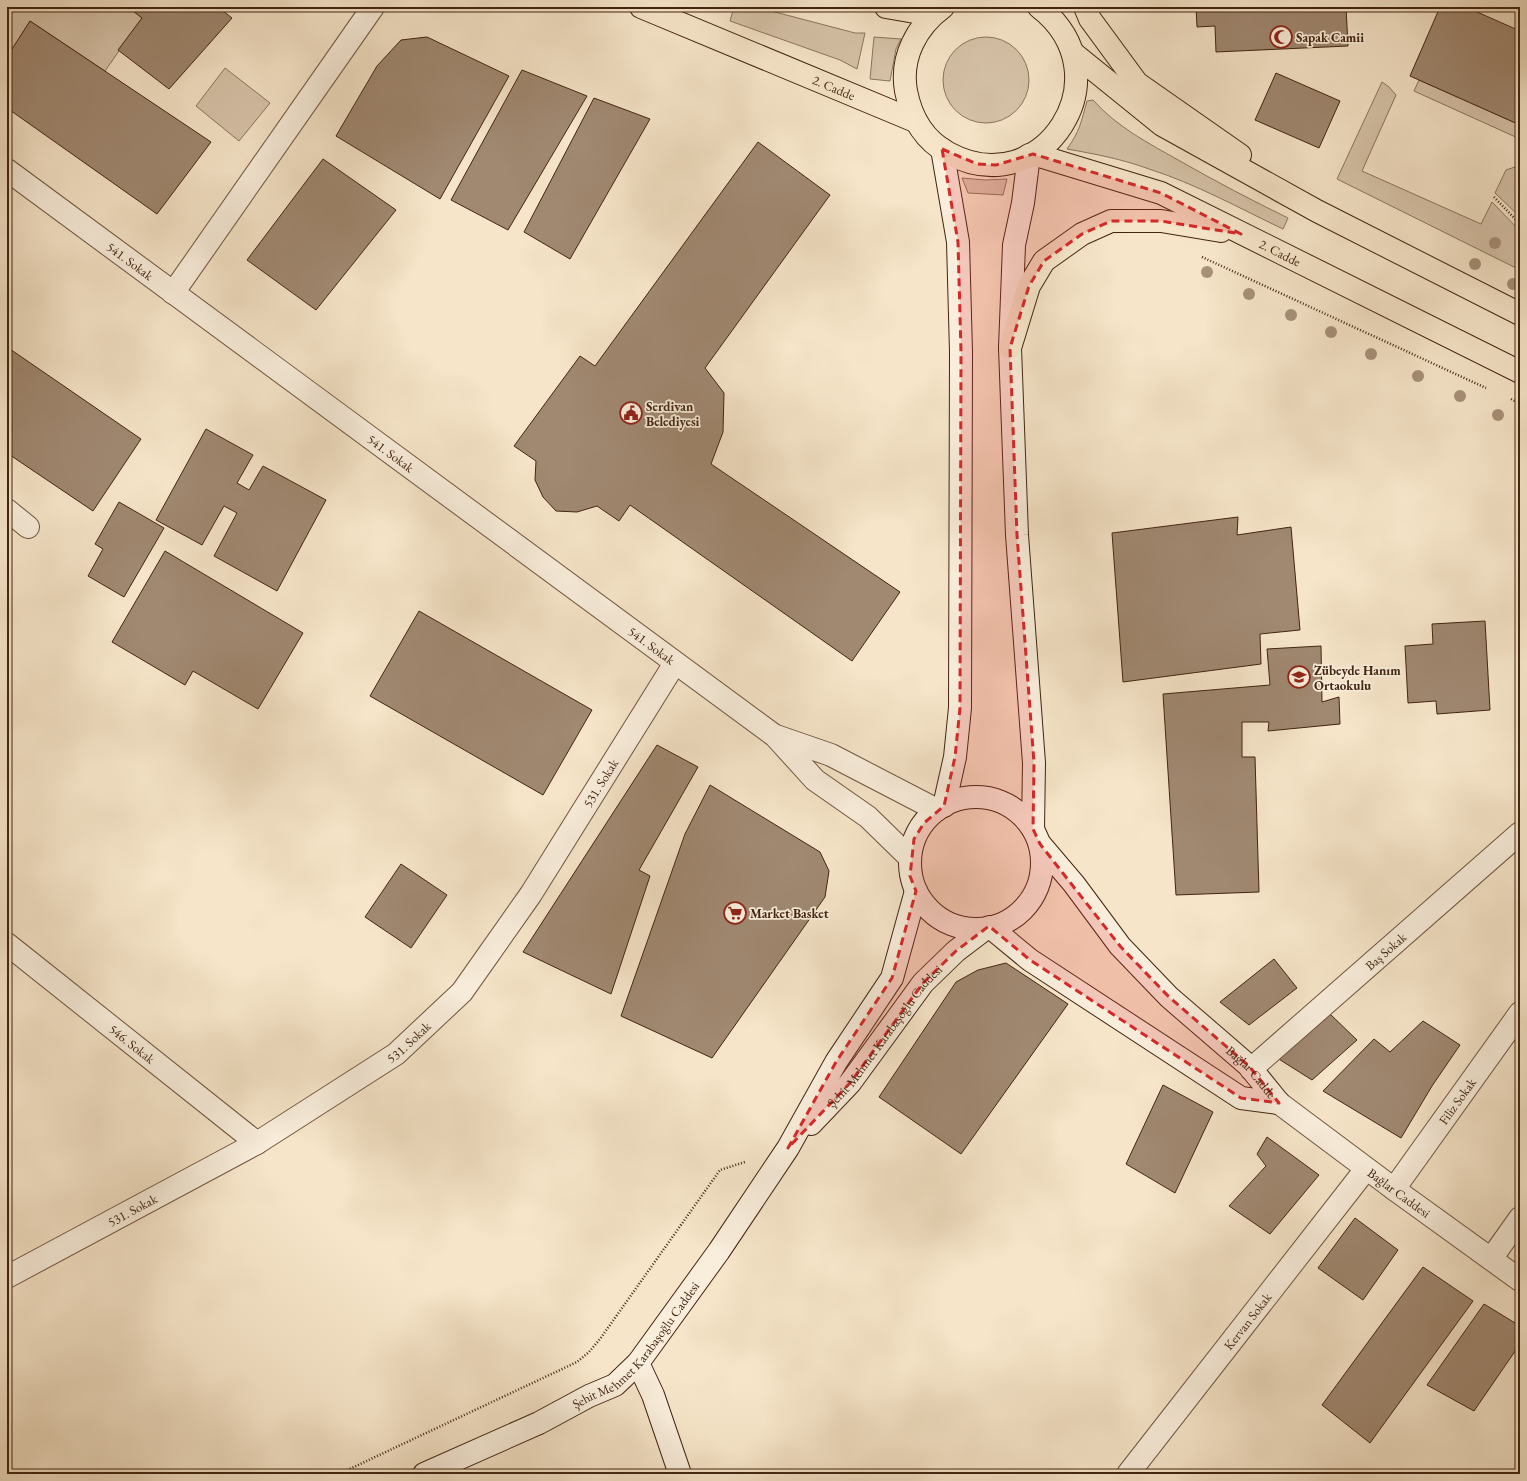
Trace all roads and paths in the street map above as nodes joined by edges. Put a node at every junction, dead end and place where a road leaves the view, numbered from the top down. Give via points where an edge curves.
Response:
1 (373, 7) edge
2 (641, 7) edge
3 (886, 7) edge
4 (1039, 7) edge
5 (1085, 7) edge
6 (938, 11) edge
7 (1073, 53) junction
8 (915, 121) junction
9 (942, 149) junction
10 (1031, 155) junction
11 (7, 170) edge
12 (1494, 197) dead end
13 (1316, 211) junction
14 (1520, 224) edge
15 (1242, 234) junction
16 (1198, 255) dead end
17 (173, 293) junction
18 (1520, 314) edge
19 (1010, 348) junction
20 (1520, 372) edge
21 (1491, 390) dead end
22 (1506, 397) dead end
23 (1520, 404) edge
24 (7, 510) edge
25 (28, 527) dead end
26 (675, 663) junction
27 (775, 736) junction
28 (941, 808) junction
29 (1520, 833) edge
30 (1036, 837) junction
31 (910, 858) junction
32 (916, 890) junction
33 (988, 928) junction
34 (7, 944) edge
35 (1520, 1013) edge
36 (1251, 1069) junction
37 (1279, 1103) junction
38 (257, 1143) junction
39 (788, 1148) junction
40 (1366, 1169) junction
41 (720, 1170) dead end
42 (1394, 1189) junction
43 (1520, 1218) edge
44 (1490, 1259) junction
45 (7, 1276) edge
46 (1520, 1280) edge
47 (638, 1363) junction
48 (339, 1474) edge
49 (424, 1474) edge
50 (680, 1474) edge
51 (1128, 1474) edge

1 - 17 street
2 - 8 main road, 2. Cadde
3 - 6 main road
4 - 7 main road via 1054,20 1066,36
5 - 13 main road via 1090,19 1137,83
6 - 8 main road via 920,29 910,46 906,65 908,103
7 - 10 main road via 1077,73 1071,111 1049,142
7 - 13 main road via 1162,125
8 - 9 main road via 927,137
9 - 10 main road via 958,159 977,164 996,165
9 - 28 street via 958,242 961,352 960,708 955,757
10 - 15 main road, 2. Cadde via 1161,194
10 - 19 street via 1014,245
11 - 17 street, 541. Sokak
12 - 14 path
13 - 18 main road
15 - 19 main road via 1161,221 1111,221 1082,234 1044,261 1030,286
15 - 20 main road, 2. Cadde
16 - 21 path
17 - 26 street, 541. Sokak
19 - 30 street via 1017,535 1034,763
22 - 23 path
24 - 25 street
26 - 27 street, 541. Sokak
26 - 38 street, 531. Sokak via 531,894 462,992 396,1054
27 - 28 street via 831,755
27 - 31 street via 815,780 868,817
28 - 30 street via 953,801 972,797 991,798 1023,815
28 - 31 street via 924,823 914,839
29 - 36 street, Baş Sokak
30 - 33 street via 1042,860 1035,892 1027,905 1015,916
30 - 36 street, Bağlar Cadde via 1120,946 1169,997
31 - 32 street via 910,876
32 - 33 street via 928,908 944,921 964,928
32 - 39 street, Şehit Mehmet Karabaşoğlu Caddesi via 892,978 836,1062
33 - 37 street, Bağlar Cadde via 1030,960 1241,1098
33 - 39 street, Şehit Mehmet Karabaşoğlu Caddesi via 956,951 923,983 850,1083
34 - 38 street, 546. Sokak
35 - 42 street, Filiz Sokak
36 - 37 street, Bağlar Cadde
37 - 40 street, Bağlar Caddesi
38 - 45 street, 531. Sokak
39 - 47 street, Şehit Mehmet Karabaşoğlu Caddesi via 719,1251
40 - 42 street, Bağlar Caddesi
40 - 51 street, Kervan Sokak
41 - 48 path via 600,1339 577,1362
42 - 44 street, Bağlar Caddesi
43 - 44 street
44 - 46 street, Bağlar Caddesi
47 - 49 street, Şehit Mehmet Karabaşoğlu Caddesi via 615,1385 539,1423
47 - 50 street via 653,1396

